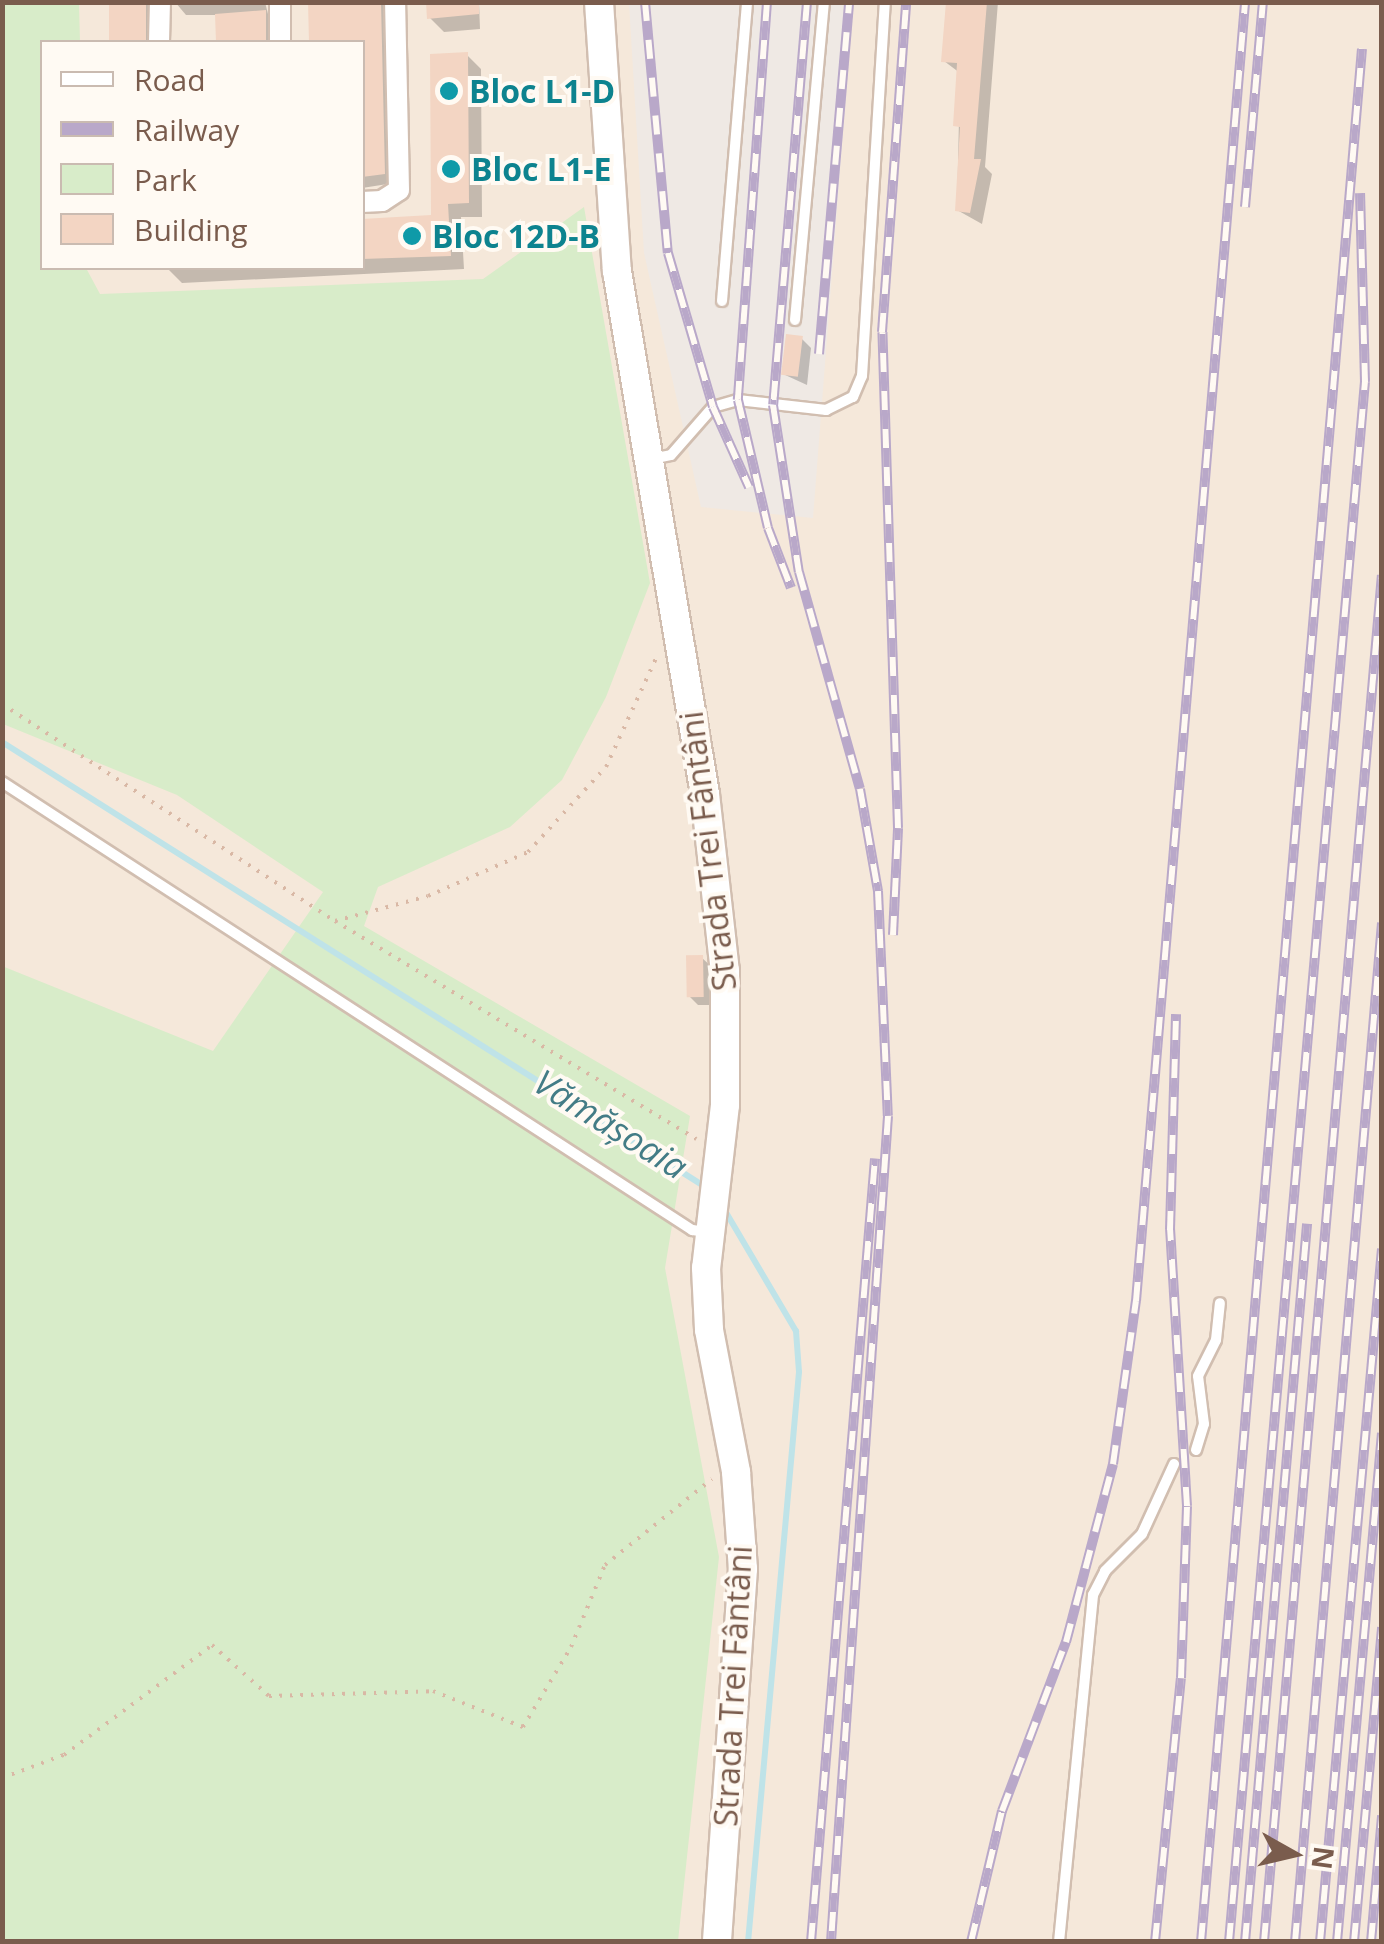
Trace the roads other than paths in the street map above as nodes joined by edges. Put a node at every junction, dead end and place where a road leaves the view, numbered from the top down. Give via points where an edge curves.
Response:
1 (160, 2) edge
2 (280, 2) edge
3 (395, 2) edge
4 (599, 2) edge
5 (747, 2) edge
6 (824, 2) edge
7 (886, 2) edge
8 (159, 40) edge
9 (280, 40) edge
10 (365, 202) edge
11 (722, 300) dead end
12 (795, 320) dead end
13 (650, 460) junction
14 (2, 782) edge
15 (711, 1227) junction
16 (1220, 1303) dead end
17 (1196, 1450) dead end
18 (1174, 1464) dead end
19 (717, 1942) edge
20 (1059, 1942) edge

1 - 8 street
2 - 9 street
3 - 10 street via 399,190
4 - 13 main road, Strada Trei Fântâni via 617,271
5 - 11 lane
6 - 12 lane
7 - 13 lane via 862,376 853,397 826,410 738,400 713,406 671,455
13 - 15 main road, Strada Trei Fântâni via 719,897 727,1054
14 - 15 lane via 692,1230
15 - 19 main road, Strada Trei Fântâni via 709,1330 736,1472 741,1644
16 - 17 lane via 1216,1340 1198,1376 1204,1424
18 - 20 lane via 1142,1534 1105,1570 1093,1595

